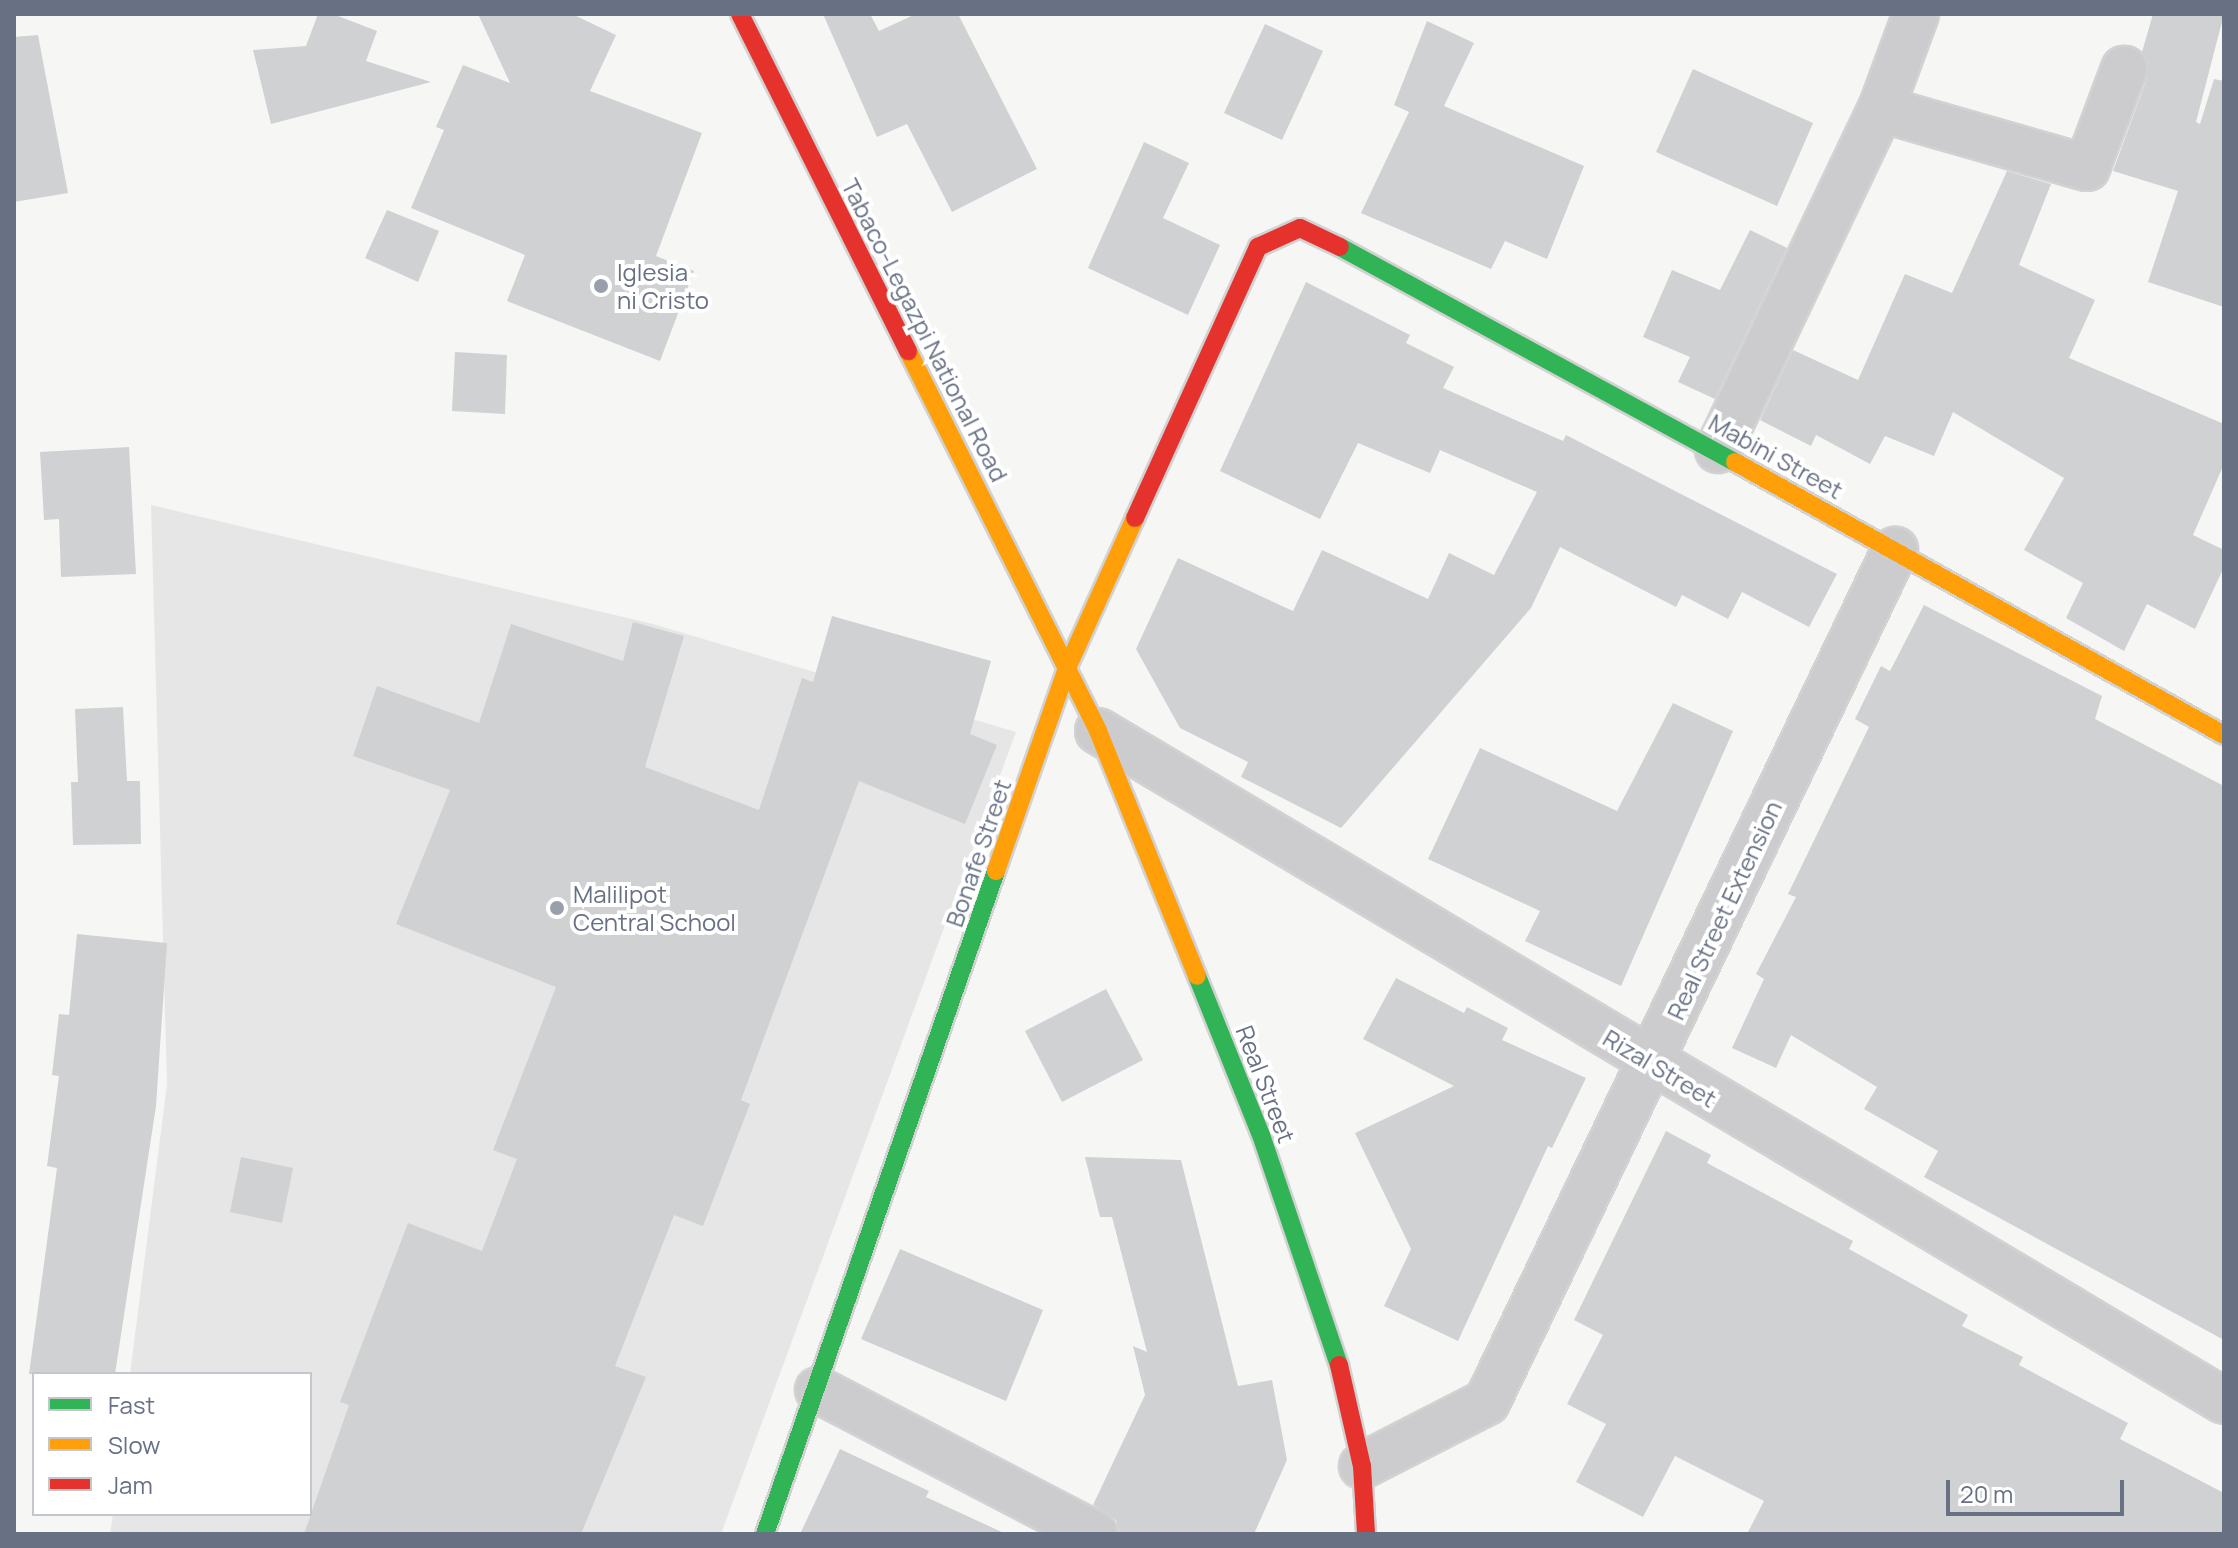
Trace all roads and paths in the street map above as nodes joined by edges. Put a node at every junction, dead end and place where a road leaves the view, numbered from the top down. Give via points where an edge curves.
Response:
1 (740, 14) edge
2 (1916, 14) edge
3 (2124, 69) dead end
4 (1881, 109) junction
5 (1300, 228) joint
6 (1718, 450) junction
7 (1895, 550) junction
8 (1067, 668) junction
9 (1098, 731) junction
10 (2224, 735) edge
11 (1651, 1063) junction
12 (818, 1390) junction
13 (2224, 1401) edge
14 (1362, 1466) junction
15 (765, 1534) edge
16 (1095, 1534) edge
17 (1366, 1534) edge

1 - 8 street, Tabaco-Legazpi National Road
2 - 4 street
3 - 4 street via 2087,168
4 - 6 street
5 - 6 street, Mabini Street via 1397,274
5 - 8 street, Bonafe Street via 1258,247
6 - 7 street, Mabini Street
7 - 10 street, Mabini Street
7 - 11 street, Real Street Extension
8 - 9 street, Real Street
8 - 12 street, Bonafe Street
9 - 11 street, Rizal Street
9 - 14 street, Real Street via 1261,1135 1335,1349
11 - 13 street, Rizal Street
11 - 14 street, Real Street Extension via 1487,1402
12 - 15 street, Bonafe Street
12 - 16 street
14 - 17 street, Real Street

